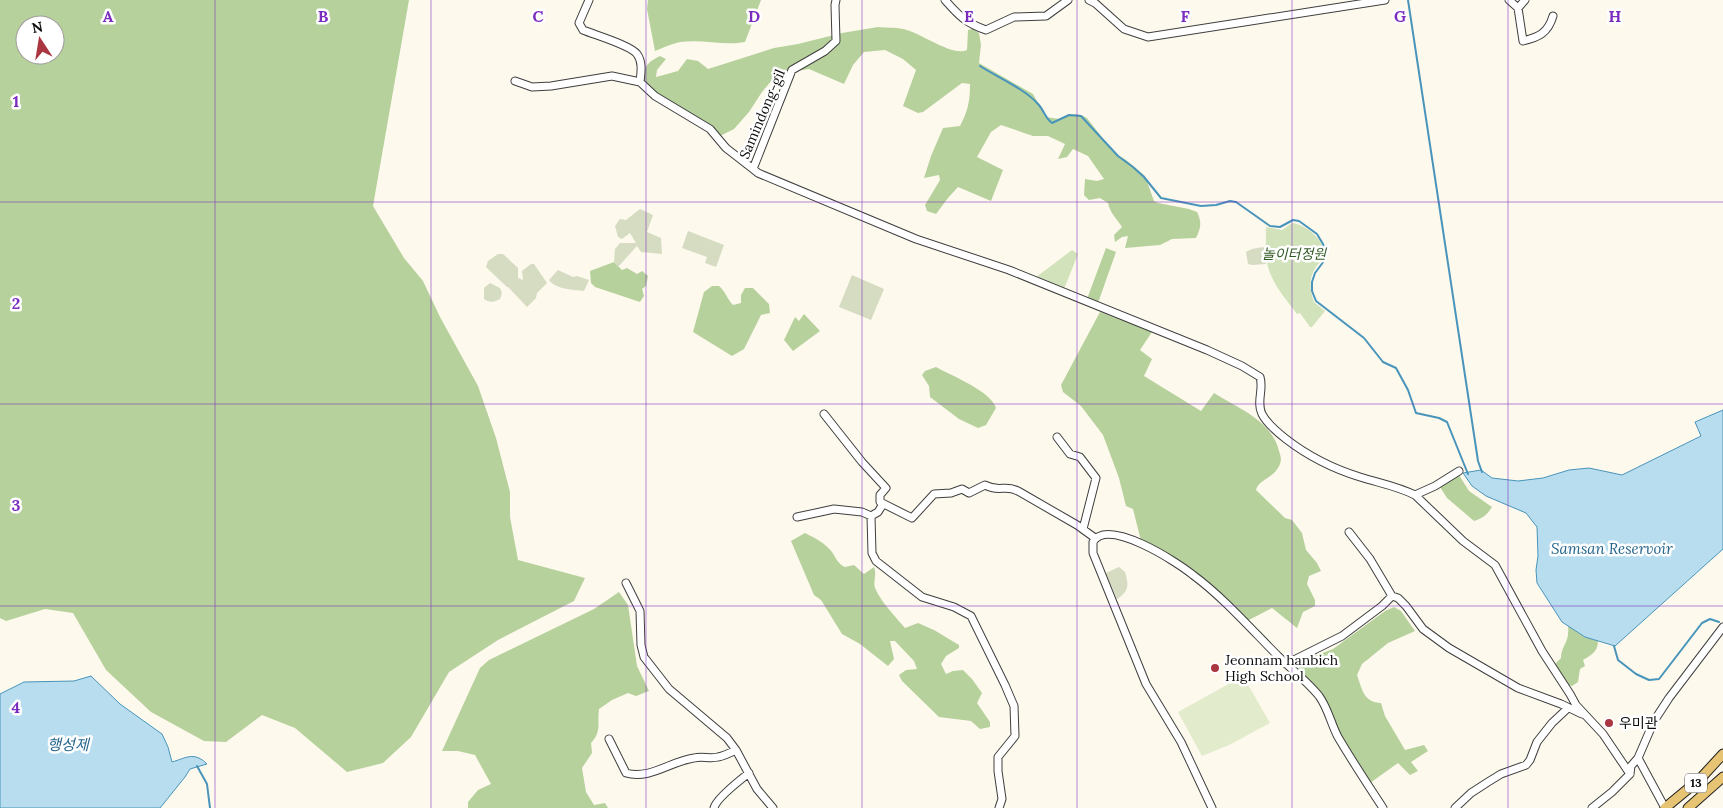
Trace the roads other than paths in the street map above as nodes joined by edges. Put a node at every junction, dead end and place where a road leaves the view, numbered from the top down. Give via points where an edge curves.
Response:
1 (589, 0) edge
2 (836, 0) edge
3 (945, 0) edge
4 (1068, 0) edge
5 (1089, 0) edge
6 (1385, 0) edge
7 (1508, 0) edge
8 (1526, 0) edge
9 (1518, 8) junction
10 (1553, 16) dead end
11 (515, 81) dead end
12 (640, 82) junction
13 (753, 169) junction
14 (824, 414) dead end
15 (1057, 437) dead end
16 (1459, 471) dead end
17 (1415, 495) junction
18 (883, 504) junction
19 (871, 516) junction
20 (797, 517) dead end
21 (1083, 529) junction
22 (1349, 532) dead end
23 (1095, 538) junction
24 (626, 583) dead end
25 (1392, 596) junction
26 (1723, 627) edge
27 (1286, 664) junction
28 (1568, 708) junction
29 (1584, 715) junction
30 (609, 739) dead end
31 (736, 750) junction
32 (1723, 754) edge
33 (1638, 758) junction
34 (749, 773) junction
35 (1630, 774) junction
36 (1723, 777) edge
37 (714, 808) edge
38 (773, 808) edge
39 (999, 808) edge
40 (1212, 808) edge
41 (1383, 808) edge
42 (1455, 808) edge
43 (1592, 808) edge
44 (1665, 808) edge
45 (1688, 808) edge

1 - 12 street via 579,23 583,30 628,47 638,55 642,66
2 - 13 street, Samindong-gil via 836,41 792,70
3 - 4 street via 961,18 986,30 1014,17 1046,16
5 - 6 street via 1124,29 1148,37
7 - 9 street
8 - 9 street
9 - 10 street via 1523,41 1548,30
11 - 12 street, Samindong-gil via 532,86 551,86 612,76
12 - 13 street, Samindong-gil via 655,96 710,129 726,148
13 - 17 street via 916,238 1037,281 1242,366 1260,377 1262,415 1280,435 1300,450 1334,468
14 - 18 street via 886,488 879,500
15 - 21 street via 1070,454 1080,457 1096,478
16 - 17 street
17 - 29 street via 1463,541 1495,565 1542,650
18 - 19 street
18 - 21 street via 912,518 934,494 962,489 969,493 985,484 994,490 1007,488 1018,491
19 - 20 street via 834,509
19 - 39 street via 872,553 876,561 922,597 970,616 1005,685 1014,706 1014,736 998,757 1002,799
21 - 23 street
22 - 25 street
23 - 27 street via 1105,534 1133,540 1188,571
23 - 40 street via 1092,547 1096,562 1146,684 1181,742
24 - 31 street via 640,611 644,657 670,689 727,738
25 - 27 street via 1342,636
25 - 28 street via 1406,606 1423,629 1449,648 1518,688
26 - 33 street via 1654,721
27 - 41 street via 1318,695 1339,738
28 - 29 street
28 - 42 street via 1537,742 1526,765 1501,774
29 - 35 street via 1603,734
30 - 31 street via 626,773 632,775 656,771 695,757 718,757
31 - 34 street
32 - 44 main road, 13 via 1700,779
33 - 35 street via 1631,766
33 - 44 street
34 - 37 street via 718,799
34 - 38 street
35 - 43 street
36 - 45 main road, 13

